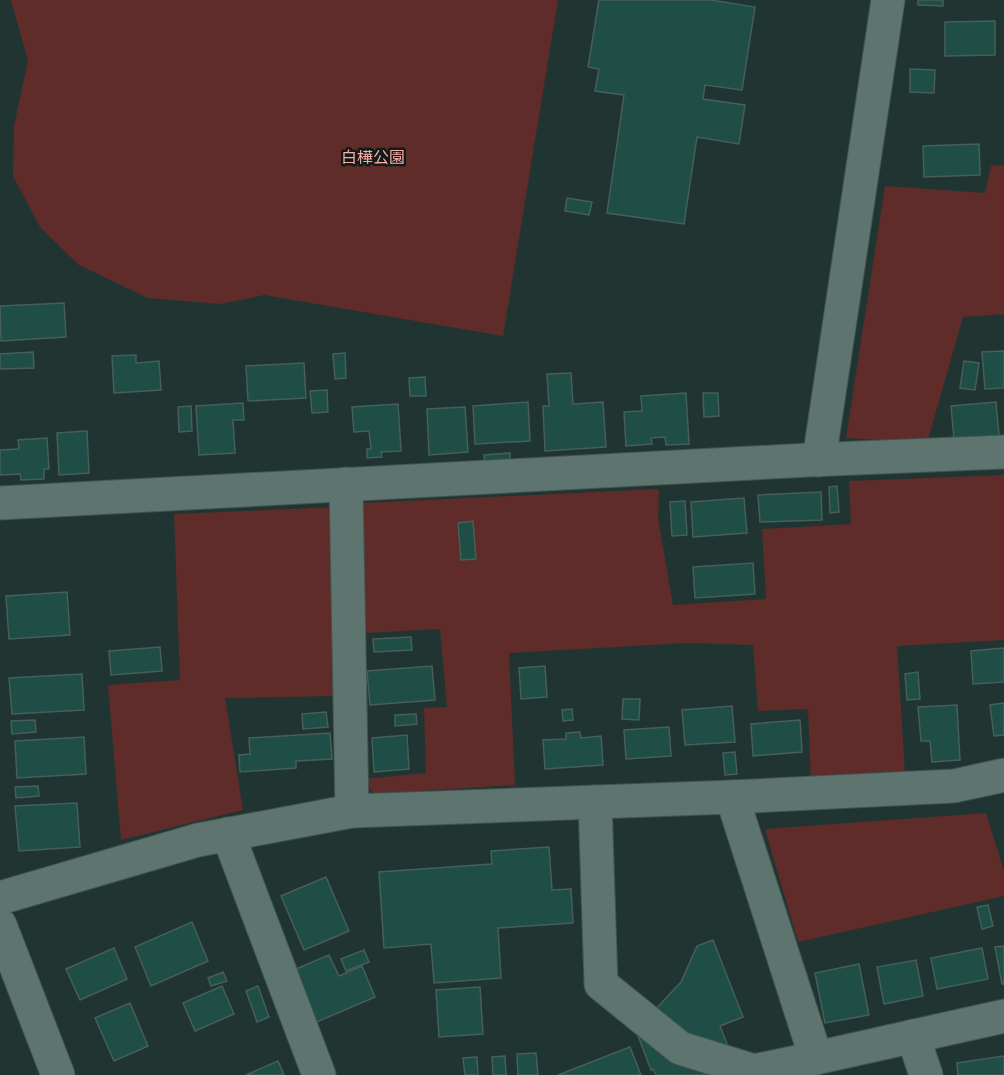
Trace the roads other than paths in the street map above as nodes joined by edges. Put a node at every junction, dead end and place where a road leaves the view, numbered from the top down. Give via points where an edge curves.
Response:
1 (888, 0) edge
2 (1004, 452) edge
3 (819, 460) junction
4 (346, 484) junction
5 (0, 503) edge
6 (1004, 775) edge
7 (732, 797) junction
8 (595, 802) junction
9 (352, 811) junction
10 (228, 834) junction
11 (0, 898) edge
12 (0, 925) edge
13 (1004, 1016) edge
14 (913, 1036) junction
15 (816, 1058) junction
16 (58, 1075) edge
17 (319, 1075) edge
18 (926, 1075) edge

1 - 3 street
2 - 3 street
3 - 4 street
4 - 5 street
4 - 9 street
6 - 7 street via 954,786
7 - 8 street
7 - 15 street
8 - 9 street
8 - 15 street via 601,984 680,1048 753,1071
9 - 10 street
10 - 11 street
10 - 17 street
12 - 16 street
13 - 14 street
14 - 15 street
14 - 18 street

